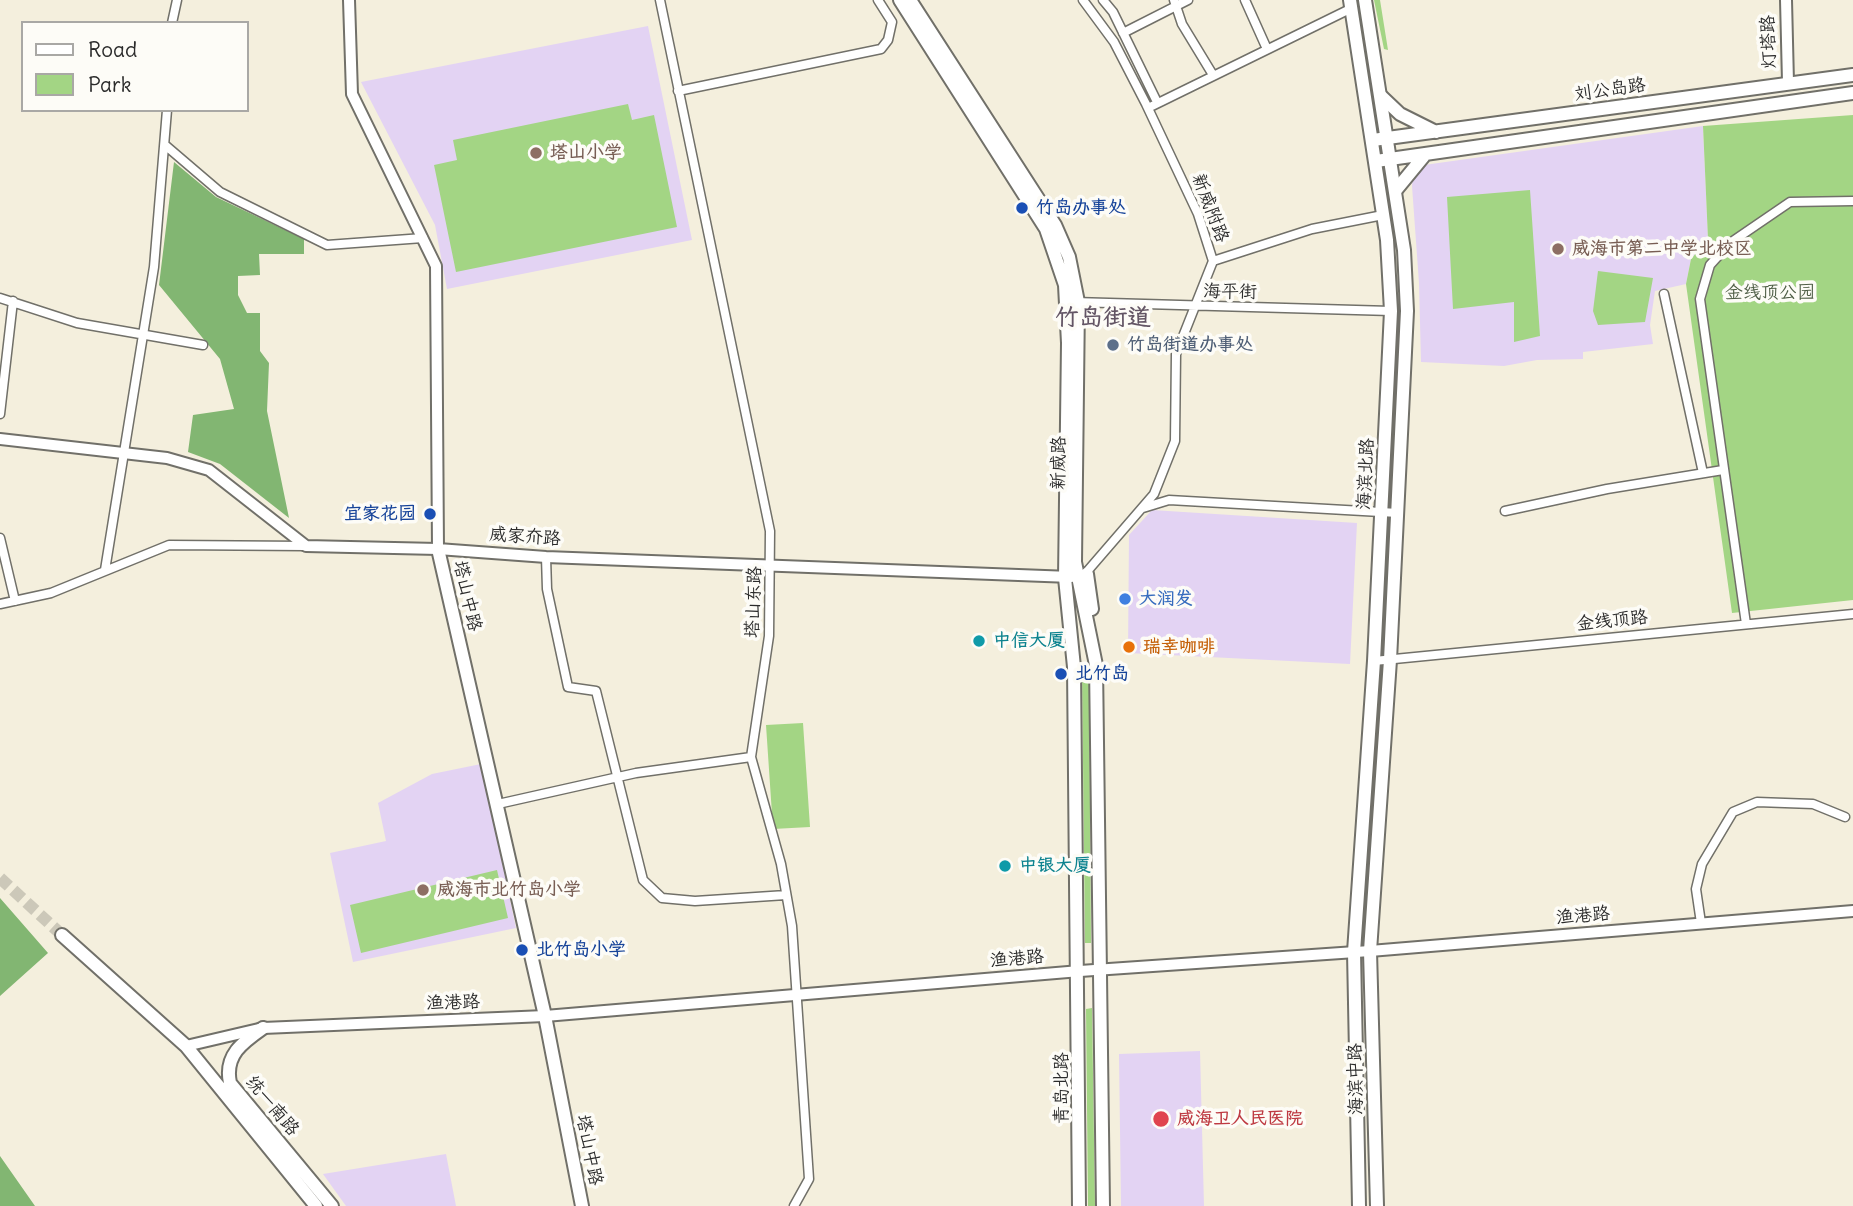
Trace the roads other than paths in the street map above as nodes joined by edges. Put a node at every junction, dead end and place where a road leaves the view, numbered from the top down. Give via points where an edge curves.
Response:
1 (177, 0) edge
2 (349, 0) edge
3 (660, 0) edge
4 (878, 0) edge
5 (900, 0) edge
6 (910, 0) edge
7 (1083, 0) edge
8 (1103, 0) edge
9 (1188, 0) edge
10 (1245, 0) edge
11 (1365, 0) edge
12 (1786, 0) edge
13 (1175, 3) edge
14 (1351, 4) edge
15 (172, 21) edge
16 (1123, 33) junction
17 (1267, 49) junction
18 (1213, 75) junction
19 (1853, 75) edge
20 (1788, 82) junction
21 (678, 91) junction
22 (1853, 93) edge
23 (1381, 96) junction
24 (1157, 102) junction
25 (1148, 108) junction
26 (167, 112) edge
27 (1437, 132) junction
28 (1388, 138) junction
29 (1373, 140) junction
30 (165, 145) junction
31 (1423, 156) junction
32 (1391, 159) junction
33 (1376, 161) junction
34 (1396, 190) junction
35 (1853, 201) edge
36 (1383, 215) junction
37 (422, 237) junction
38 (1213, 261) junction
39 (1664, 294) dead end
40 (0, 298) edge
41 (13, 301) junction
42 (1072, 302) junction
43 (1192, 307) junction
44 (1391, 312) junction
45 (143, 334) junction
46 (203, 345) dead end
47 (0, 414) edge
48 (0, 439) edge
49 (122, 453) junction
50 (1723, 470) junction
51 (1703, 473) junction
52 (1142, 509) junction
53 (1505, 512) dead end
54 (1381, 513) junction
55 (1398, 513) junction
56 (0, 538) edge
57 (306, 546) junction
58 (438, 549) junction
59 (546, 556) junction
60 (772, 565) junction
61 (106, 570) junction
62 (1076, 576) junction
63 (15, 601) junction
64 (0, 604) edge
65 (1853, 614) edge
66 (1746, 624) junction
67 (1390, 660) junction
68 (1374, 661) junction
69 (751, 757) junction
70 (617, 777) junction
71 (498, 804) junction
72 (1845, 817) dead end
73 (786, 895) junction
74 (1853, 911) edge
75 (1701, 923) junction
76 (62, 935) tunnel mouth
77 (1370, 951) junction
78 (1354, 952) junction
79 (1080, 971) junction
80 (1101, 971) junction
81 (796, 996) junction
82 (545, 1016) junction
83 (264, 1028) junction
84 (186, 1046) junction
85 (316, 1206) edge
86 (332, 1206) edge
87 (582, 1206) edge
88 (794, 1206) edge
89 (1079, 1206) edge
90 (1102, 1206) edge
91 (1359, 1206) edge
92 (1377, 1206) edge

1 - 15 street
2 - 37 street, 塔山中路 via 352,94
3 - 21 street, 塔山东路
4 - 21 street via 892,22 881,49
5 - 42 main road, 新威路 via 1046,229
6 - 42 main road, 新威路 via 1055,225 1069,257
7 - 25 street, 新威附路 via 1114,42
8 - 16 street
9 - 13 street
10 - 17 street
11 - 23 main road, 海滨北路
12 - 20 street, 灯塔路
13 - 16 street
13 - 18 street via 1182,24
14 - 17 street
14 - 29 main road, 海滨北路
16 - 24 street
17 - 18 street
18 - 24 street
19 - 20 main road, 刘公岛路
20 - 27 main road, 刘公岛路
21 - 60 street, 塔山东路 via 770,531
22 - 31 main road
23 - 27 main road via 1400,114
23 - 28 main road, 海滨北路
24 - 25 street
25 - 38 street, 新威附路 via 1198,214
26 - 30 street
27 - 28 main road, 刘公岛路
28 - 29 main road, 刘公岛路
28 - 32 main road, 海滨北路
29 - 33 main road, 海滨北路
30 - 37 street via 220,192 327,245
30 - 45 street
31 - 32 main road
31 - 34 main road
32 - 33 main road
32 - 34 main road, 海滨北路
33 - 36 main road, 海滨北路
34 - 55 main road, 海滨北路 via 1407,311
35 - 50 street via 1790,202 1730,243 1710,265 1700,299
36 - 38 street via 1312,229
36 - 44 main road, 海滨北路
37 - 58 street, 塔山中路 via 436,266
38 - 43 street, 新威附路
39 - 51 street
40 - 41 street
41 - 45 street via 77,323
41 - 47 street
42 - 43 street, 海平街
42 - 62 main road, 新威路
43 - 44 street, 海平街
43 - 52 street, 新威附路 via 1176,354 1175,442 1154,494
44 - 54 main road, 海滨北路
45 - 46 street
45 - 49 street
48 - 49 street
49 - 57 street via 167,458 209,470
49 - 61 street
50 - 51 street
50 - 66 street
51 - 53 street
52 - 54 street via 1169,500
52 - 62 street, 新威附路
54 - 55 street
54 - 68 main road, 海滨北路
55 - 67 main road, 海滨北路
56 - 63 street
57 - 58 street, 威家夼路
57 - 61 street via 169,545
58 - 59 street, 威家夼路
58 - 71 main road, 塔山中路
59 - 60 street, 威家夼路
59 - 70 street via 547,589 568,687 596,691
60 - 62 street, 威家夼路
60 - 69 street, 塔山东路 via 769,636
61 - 63 street via 51,593
62 - 79 main road, 新威路
62 - 80 main road, 新威路 via 1096,665
63 - 64 street
65 - 66 street, 金线顶路
66 - 67 street, 金线顶路
67 - 68 street, 金线顶路
67 - 77 main road, 海滨北路
68 - 78 main road, 海滨北路
69 - 70 street
69 - 73 street, 塔山东路
70 - 71 street
70 - 73 street via 643,880 662,898 695,901
71 - 82 main road, 塔山中路
72 - 75 street via 1813,804 1757,802 1733,812 1702,864 1696,889
73 - 81 street, 塔山东路
74 - 75 street, 渔港路
75 - 77 street, 渔港路
76 - 84 main road, 统一南路
77 - 78 street, 渔港路
77 - 92 main road, 海滨中路
78 - 80 street, 渔港路
78 - 91 main road, 海滨中路
79 - 80 street, 渔港路
79 - 81 street, 渔港路
79 - 89 main road, 青岛北路
80 - 90 main road
81 - 82 street, 渔港路
81 - 88 street, 塔山东路 via 809,1180
82 - 83 street, 渔港路
82 - 87 main road, 塔山中路
83 - 84 street, 渔港路
83 - 86 main road, 统一南路 via 237,1048 230,1061 230,1083
84 - 85 main road, 统一南路

